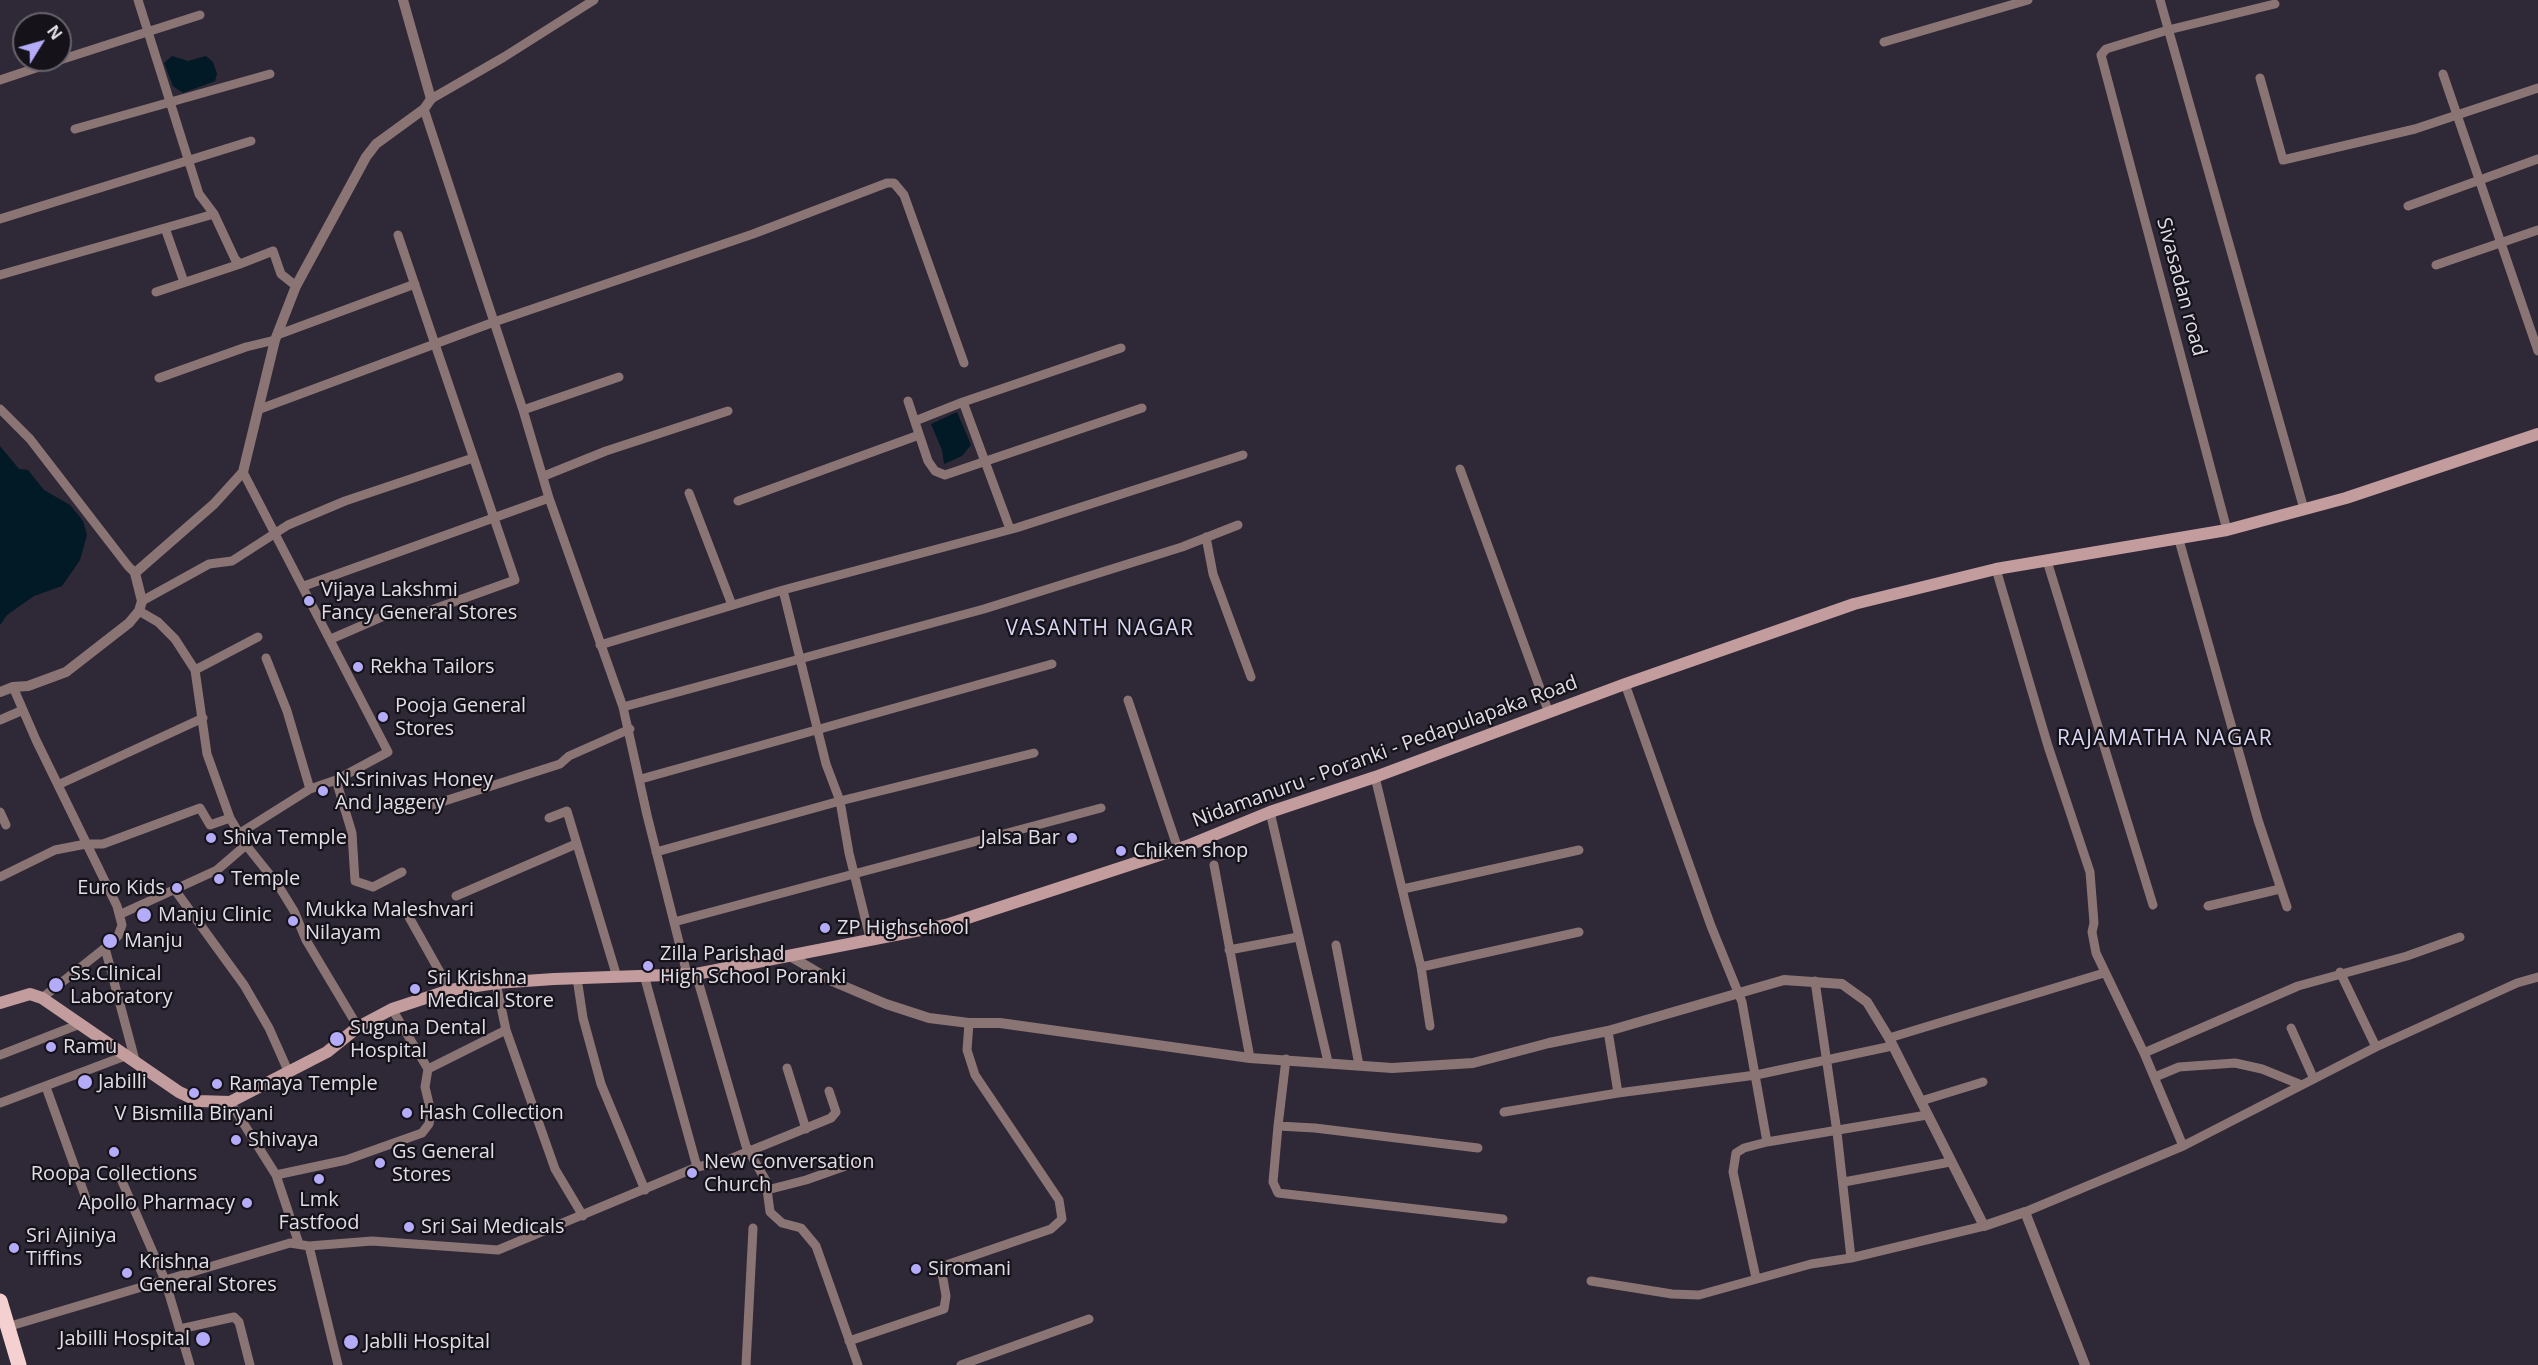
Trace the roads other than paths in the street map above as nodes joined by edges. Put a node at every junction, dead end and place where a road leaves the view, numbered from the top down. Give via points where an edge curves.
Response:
1 (138, 0) edge
2 (403, 0) edge
3 (594, 0) edge
4 (2028, 0) edge
5 (2160, 0) edge
6 (2275, 4) dead end
7 (200, 15) dead end
8 (2168, 30) junction
9 (148, 31) junction
10 (1884, 42) dead end
11 (72, 56) edge
12 (24, 72) edge
13 (270, 74) dead end
14 (2443, 74) dead end
15 (2260, 78) dead end
16 (0, 80) edge
17 (2538, 88) edge
18 (431, 99) junction
19 (171, 102) junction
20 (424, 109) junction
21 (2457, 116) junction
22 (75, 129) dead end
23 (250, 141) dead end
24 (2538, 159) edge
25 (187, 160) junction
26 (2479, 179) junction
27 (2408, 206) dead end
28 (214, 214) junction
29 (0, 219) edge
30 (165, 228) junction
31 (2538, 230) edge
32 (398, 235) dead end
33 (2500, 243) junction
34 (240, 264) junction
35 (2436, 265) dead end
36 (0, 275) edge
37 (184, 282) junction
38 (416, 284) junction
39 (296, 286) junction
40 (156, 292) dead end
41 (494, 322) junction
42 (276, 338) junction
43 (436, 345) junction
44 (1121, 348) dead end
45 (2538, 351) edge
46 (964, 363) dead end
47 (619, 377) dead end
48 (159, 378) dead end
49 (908, 401) dead end
50 (963, 402) junction
51 (1142, 408) dead end
52 (0, 409) edge
53 (260, 409) junction
54 (523, 410) junction
55 (728, 411) dead end
56 (915, 421) junction
57 (2538, 434) edge
58 (919, 435) junction
59 (1243, 455) dead end
60 (474, 458) junction
61 (984, 462) junction
62 (1460, 469) dead end
63 (243, 472) junction
64 (544, 476) junction
65 (689, 493) dead end
66 (549, 498) junction
67 (738, 501) dead end
68 (2304, 509) junction
69 (494, 518) junction
70 (1239, 525) dead end
71 (1010, 529) junction
72 (2227, 530) junction
73 (276, 532) junction
74 (1206, 537) junction
75 (2179, 540) junction
76 (2047, 561) junction
77 (1996, 569) junction
78 (135, 573) junction
79 (304, 586) junction
80 (783, 590) junction
81 (732, 605) junction
82 (141, 606) junction
83 (258, 637) dead end
84 (331, 639) junction
85 (600, 645) junction
86 (266, 658) dead end
87 (800, 660) junction
88 (1052, 664) dead end
89 (195, 670) junction
90 (1251, 677) dead end
91 (1625, 684) junction
92 (14, 687) junction
93 (0, 692) edge
94 (1128, 700) dead end
95 (623, 707) junction
96 (23, 710) junction
97 (1549, 713) junction
98 (202, 718) junction
99 (0, 720) edge
100 (630, 729) junction
101 (818, 729) junction
102 (1034, 753) dead end
103 (1375, 777) junction
104 (641, 779) junction
105 (336, 780) junction
106 (60, 784) junction
107 (310, 789) junction
108 (840, 801) junction
109 (432, 805) dead end
110 (1101, 808) dead end
111 (0, 812) edge
112 (1270, 812) junction
113 (230, 818) junction
114 (549, 818) dead end
115 (6, 825) dead end
116 (240, 833) junction
117 (86, 844) junction
118 (576, 844) junction
119 (246, 845) junction
120 (1178, 849) junction
121 (1579, 850) dead end
122 (657, 852) junction
123 (1214, 864) dead end
124 (402, 872) dead end
125 (854, 874) junction
126 (0, 877) edge
127 (1403, 889) junction
128 (2280, 889) junction
129 (175, 890) junction
130 (456, 896) dead end
131 (2153, 905) dead end
132 (2208, 906) dead end
133 (2287, 907) dead end
134 (405, 910) dead end
135 (120, 914) junction
136 (674, 922) junction
137 (1579, 932) dead end
138 (1298, 937) junction
139 (2460, 937) dead end
140 (870, 938) junction
141 (1336, 945) dead end
142 (105, 948) junction
143 (1229, 950) junction
144 (790, 956) junction
145 (1421, 967) junction
146 (2340, 972) junction
147 (2104, 973) junction
148 (691, 974) junction
149 (644, 975) junction
150 (617, 977) junction
151 (2538, 977) edge
152 (577, 978) junction
153 (1815, 981) junction
154 (496, 983) junction
155 (450, 990) junction
156 (1738, 991) junction
157 (42, 998) junction
158 (0, 1004) edge
159 (392, 1009) junction
160 (969, 1023) junction
161 (80, 1024) junction
162 (1430, 1026) dead end
163 (358, 1027) junction
164 (2291, 1028) dead end
165 (506, 1030) junction
166 (1608, 1031) junction
167 (1890, 1042) junction
168 (2376, 1047) junction
169 (2144, 1053) junction
170 (0, 1055) edge
171 (125, 1056) junction
172 (1250, 1058) junction
173 (1286, 1059) junction
174 (1825, 1060) junction
175 (1328, 1062) junction
176 (136, 1064) junction
177 (1359, 1065) junction
178 (787, 1068) dead end
179 (428, 1069) junction
180 (289, 1073) junction
181 (1756, 1075) junction
182 (2155, 1077) junction
183 (2313, 1077) junction
184 (1983, 1082) dead end
185 (2299, 1084) junction
186 (46, 1087) junction
187 (829, 1091) dead end
188 (1618, 1093) junction
189 (1921, 1101) junction
190 (230, 1102) junction
191 (0, 1103) edge
192 (1504, 1112) dead end
193 (1927, 1115) junction
194 (1278, 1126) junction
195 (806, 1129) junction
196 (1837, 1132) junction
197 (1767, 1142) junction
198 (2183, 1146) junction
199 (1478, 1148) dead end
200 (750, 1150) junction
201 (857, 1162) dead end
202 (1950, 1162) junction
203 (697, 1167) junction
204 (117, 1172) dead end
205 (276, 1175) junction
206 (1844, 1182) junction
207 (645, 1190) junction
208 (767, 1190) junction
209 (88, 1204) dead end
210 (2025, 1212) junction
211 (583, 1216) junction
212 (1503, 1219) dead end
213 (1983, 1226) junction
214 (753, 1228) dead end
215 (304, 1245) junction
216 (1851, 1258) junction
217 (1756, 1278) junction
218 (165, 1280) junction
219 (1591, 1281) dead end
220 (0, 1301) edge
221 (1089, 1319) dead end
222 (7, 1327) junction
223 (180, 1329) junction
224 (849, 1341) junction
225 (19, 1365) edge
226 (190, 1365) edge
227 (250, 1365) edge
228 (338, 1365) edge
229 (747, 1365) edge
230 (858, 1365) edge
231 (961, 1365) edge
232 (2085, 1365) edge

1 - 9 street
2 - 18 street
3 - 18 street
4 - 10 street
5 - 8 street
6 - 8 street
7 - 9 street
8 - 68 street
8 - 72 street, Sivasadan road via 2106,49 2101,58
9 - 11 street
9 - 19 street
12 - 16 street
13 - 19 street
14 - 21 street
15 - 21 street via 2283,160
17 - 21 street
18 - 20 street
19 - 22 street
19 - 25 street
20 - 39 street via 390,131 366,158
20 - 41 street
21 - 26 street
23 - 25 street
24 - 26 street
25 - 28 street via 199,194
25 - 29 street
26 - 27 street
26 - 33 street
28 - 30 street
28 - 34 street
30 - 36 street
30 - 37 street
31 - 33 street
32 - 38 street
33 - 35 street
33 - 45 street
34 - 37 street
34 - 39 street via 273,251 281,274
37 - 40 street
38 - 42 street
38 - 43 street
39 - 42 street
41 - 43 street
41 - 46 street via 894,183 904,195
41 - 54 street
42 - 48 street
42 - 53 street
43 - 53 street
43 - 60 street
44 - 50 street
47 - 54 street
49 - 56 street
50 - 56 street
50 - 61 street
51 - 61 street
52 - 78 street via 30,439
53 - 63 street
54 - 64 street
55 - 64 street
56 - 58 street
57 - 68 main road, Nidamanuru - Poranki - Pedapulapaka Road
58 - 61 street via 928,461 938,473 945,475
58 - 67 street
59 - 71 street
60 - 69 street
60 - 73 street via 345,501
61 - 71 street
62 - 97 street
63 - 73 street
63 - 78 street via 214,504
64 - 66 street
65 - 81 street
66 - 69 street
66 - 85 street
68 - 72 main road, Nidamanuru - Poranki - Pedapulapaka Road
69 - 79 street
69 - 84 street via 515,580 420,614 393,612
70 - 74 street
71 - 80 street
72 - 75 main road, Nidamanuru - Poranki - Pedapulapaka Road
73 - 79 street
73 - 82 street via 232,561 209,564
74 - 87 street via 984,609
74 - 90 street via 1213,574
75 - 76 main road, Nidamanuru - Poranki - Pedapulapaka Road
75 - 128 street
76 - 77 main road, Nidamanuru - Poranki - Pedapulapaka Road
76 - 131 street
77 - 91 main road, Nidamanuru - Poranki - Pedapulapaka Road via 1854,604
77 - 147 street via 2090,872 2092,932
78 - 82 street
79 - 84 street
80 - 81 street
80 - 87 street
81 - 85 street
82 - 89 street via 175,639
82 - 92 street via 123,628 66,672
83 - 89 street
84 - 105 street via 388,752
85 - 95 street
86 - 107 street via 287,711
87 - 95 street
87 - 101 street
88 - 101 street
89 - 98 street
91 - 97 main road, Nidamanuru - Poranki - Pedapulapaka Road
91 - 156 street
92 - 93 street
92 - 96 street
94 - 120 street
95 - 100 street
96 - 99 street
96 - 106 street
97 - 103 main road, Nidamanuru - Poranki - Pedapulapaka Road
98 - 106 street
98 - 113 street via 207,754
100 - 104 street
100 - 109 street via 569,756 560,764
101 - 104 street
101 - 108 street
102 - 108 street
103 - 112 main road, Nidamanuru - Poranki - Pedapulapaka Road
103 - 127 street
104 - 122 street
105 - 107 street
105 - 124 street via 352,833 355,881 373,887
106 - 117 street
107 - 116 street
108 - 122 street
108 - 125 street
110 - 125 street
111 - 115 street
112 - 120 main road, Nidamanuru - Poranki - Pedapulapaka Road
112 - 138 street
113 - 116 street
113 - 117 street via 210,825 200,808 103,844
114 - 118 street via 567,811
116 - 119 street
117 - 126 street via 55,850
117 - 135 street
118 - 130 street
118 - 150 street
119 - 129 street via 217,870
119 - 163 street via 289,902 306,940
120 - 140 main road, Nidamanuru - Poranki - Pedapulapaka Road via 946,925
121 - 127 street
122 - 136 street
123 - 143 street
125 - 136 street
125 - 140 street
127 - 145 street
128 - 132 street
128 - 133 street
129 - 135 street
129 - 180 street via 244,985
134 - 155 street
135 - 142 street via 118,936
136 - 148 street
137 - 145 street
138 - 143 street
138 - 175 street
139 - 146 street via 2407,956
140 - 144 main road, Nidamanuru - Poranki - Pedapulapaka Road
141 - 177 street
142 - 157 street
142 - 176 street
143 - 172 street
144 - 148 main road, Nidamanuru - Poranki - Pedapulapaka Road
144 - 160 street via 832,981 886,1004 929,1018
145 - 162 street
146 - 168 street
146 - 169 street via 2298,986
147 - 167 street
147 - 169 street
148 - 149 main road, Nidamanuru - Poranki - Pedapulapaka Road
148 - 200 street
149 - 150 main road, Nidamanuru - Poranki - Pedapulapaka Road
149 - 203 street
150 - 152 main road, Nidamanuru - Poranki - Pedapulapaka Road
151 - 168 street
152 - 154 main road, Nidamanuru - Poranki - Pedapulapaka Road
152 - 207 street via 601,1084
153 - 156 street via 1784,980
153 - 167 street via 1842,984 1867,1002
153 - 174 street
154 - 155 main road, Nidamanuru - Poranki - Pedapulapaka Road
154 - 165 street
155 - 159 main road, Nidamanuru - Poranki - Pedapulapaka Road
156 - 166 street
156 - 181 street
157 - 158 main road via 30,994
157 - 161 main road, Nidamanuru - Poranki - Pedapulapaka Road
159 - 163 main road, Nidamanuru - Poranki - Pedapulapaka Road
159 - 179 street
160 - 172 street via 1000,1023
160 - 224 street via 967,1050 975,1075 1059,1200 1062,1219 1051,1229 949,1264 942,1273 944,1309
161 - 170 street
161 - 171 main road, Nidamanuru - Poranki - Pedapulapaka Road
163 - 180 main road, Nidamanuru - Poranki - Pedapulapaka Road via 327,1052
164 - 183 street
165 - 179 street
165 - 211 street via 555,1169
166 - 177 street via 1473,1063 1409,1068
166 - 188 street
167 - 174 street
167 - 189 street
168 - 183 street
169 - 182 street
171 - 176 main road, Nidamanuru - Poranki - Pedapulapaka Road
171 - 186 street
172 - 173 street
173 - 175 street
173 - 194 street
174 - 181 street
174 - 196 street
175 - 177 street
176 - 190 main road, Nidamanuru - Poranki - Pedapulapaka Road via 198,1101
178 - 195 street
179 - 205 street via 425,1087 431,1117 422,1132 346,1160
180 - 190 main road, Nidamanuru - Poranki - Pedapulapaka Road
181 - 188 street
181 - 197 street
182 - 185 street via 2179,1067 2235,1063
182 - 198 street
183 - 185 street
184 - 189 street
185 - 198 street
186 - 191 street
186 - 209 street
187 - 195 street via 836,1112
188 - 192 street
189 - 193 street
190 - 205 street
193 - 196 street
193 - 202 street
194 - 199 street
194 - 212 street via 1273,1182 1278,1193
195 - 200 street
196 - 197 street
196 - 206 street
197 - 217 street via 1736,1154 1733,1172
198 - 210 street
200 - 203 street
200 - 208 street via 763,1172
201 - 208 street
202 - 206 street
202 - 213 street
203 - 207 street
204 - 218 street
205 - 215 street
206 - 216 street
207 - 211 street
208 - 224 street via 773,1217 801,1228 816,1245
210 - 213 street
210 - 232 street
211 - 215 street via 488,1251 372,1241
213 - 216 street
214 - 229 street
215 - 218 street via 290,1243
215 - 228 street
216 - 217 street
217 - 219 street via 1699,1294 1672,1294
218 - 222 street
218 - 223 street
220 - 222 highway
221 - 231 street
222 - 225 highway
223 - 226 street
223 - 227 street via 234,1317 239,1322
224 - 230 street

